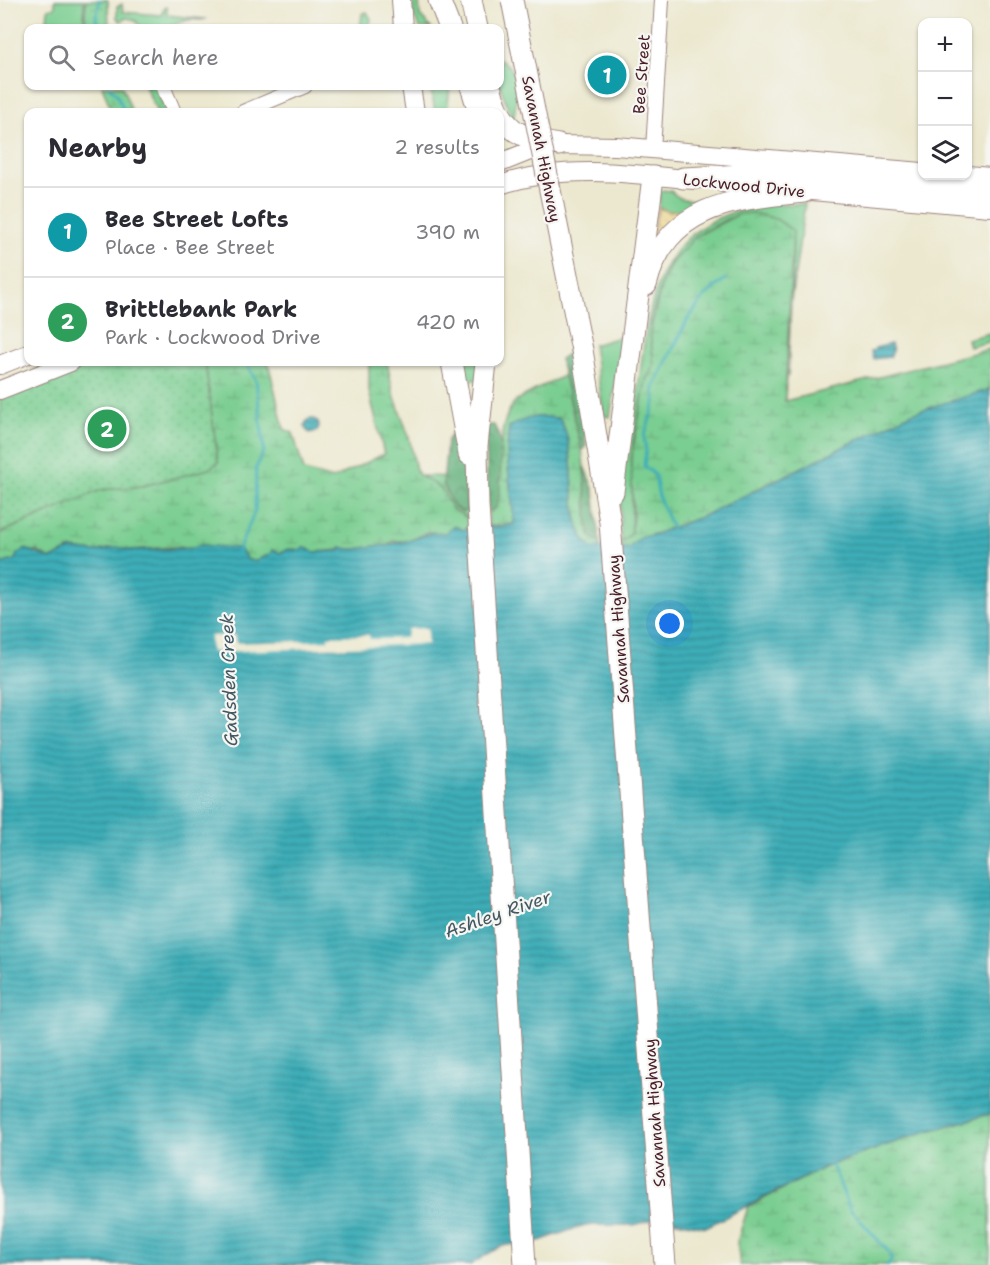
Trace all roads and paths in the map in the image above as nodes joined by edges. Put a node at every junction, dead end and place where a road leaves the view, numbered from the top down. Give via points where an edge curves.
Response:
1 (400, 0) edge
2 (471, 0) edge
3 (512, 0) edge
4 (662, 0) edge
5 (440, 1) edge
6 (403, 24) edge
7 (449, 24) edge
8 (476, 24) edge
9 (165, 90) edge
10 (296, 90) edge
11 (412, 90) edge
12 (472, 90) edge
13 (491, 90) edge
14 (172, 108) edge
15 (254, 108) edge
16 (414, 108) edge
17 (478, 108) edge
18 (497, 108) edge
19 (504, 120) edge
20 (559, 145) junction
21 (652, 150) junction
22 (771, 160) junction
23 (504, 161) edge
24 (972, 174) edge
25 (990, 175) edge
26 (653, 177) junction
27 (683, 178) junction
28 (916, 178) edge
29 (504, 185) edge
30 (990, 191) edge
31 (804, 192) junction
32 (990, 207) edge
33 (634, 332) junction
34 (23, 356) edge
35 (0, 365) edge
36 (25, 366) edge
37 (61, 366) edge
38 (453, 366) edge
39 (485, 366) edge
40 (27, 380) junction
41 (0, 390) edge
42 (478, 505) junction
43 (610, 526) junction
44 (524, 1261) edge
45 (665, 1265) edge

1 - 6 main road
2 - 8 highway
3 - 43 highway, Savannah Highway, bridge via 582,350
4 - 21 street, Bee Street
5 - 7 highway
9 - 14 street
10 - 15 street
11 - 16 main road
12 - 17 highway
13 - 18 highway
19 - 20 highway via 528,140
20 - 21 main road, Lockwood Drive
20 - 23 main road, Lockwood Drive
21 - 22 main road, Lockwood Drive
21 - 26 main road
22 - 27 main road via 686,163 678,172
22 - 28 main road, Lockwood Drive
24 - 25 main road
26 - 27 main road, Lockwood Drive
26 - 29 main road, Lockwood Drive via 581,172
26 - 33 highway
27 - 28 highway via 765,174
27 - 31 main road, Lockwood Drive
28 - 30 highway
31 - 32 main road, Lockwood Drive
31 - 33 highway via 724,202 688,221 665,244 651,267
33 - 43 highway
34 - 35 main road
36 - 40 main road
37 - 40 main road
38 - 42 highway
39 - 42 highway via 477,446
40 - 41 main road
42 - 44 highway
43 - 45 highway, Savannah Highway

